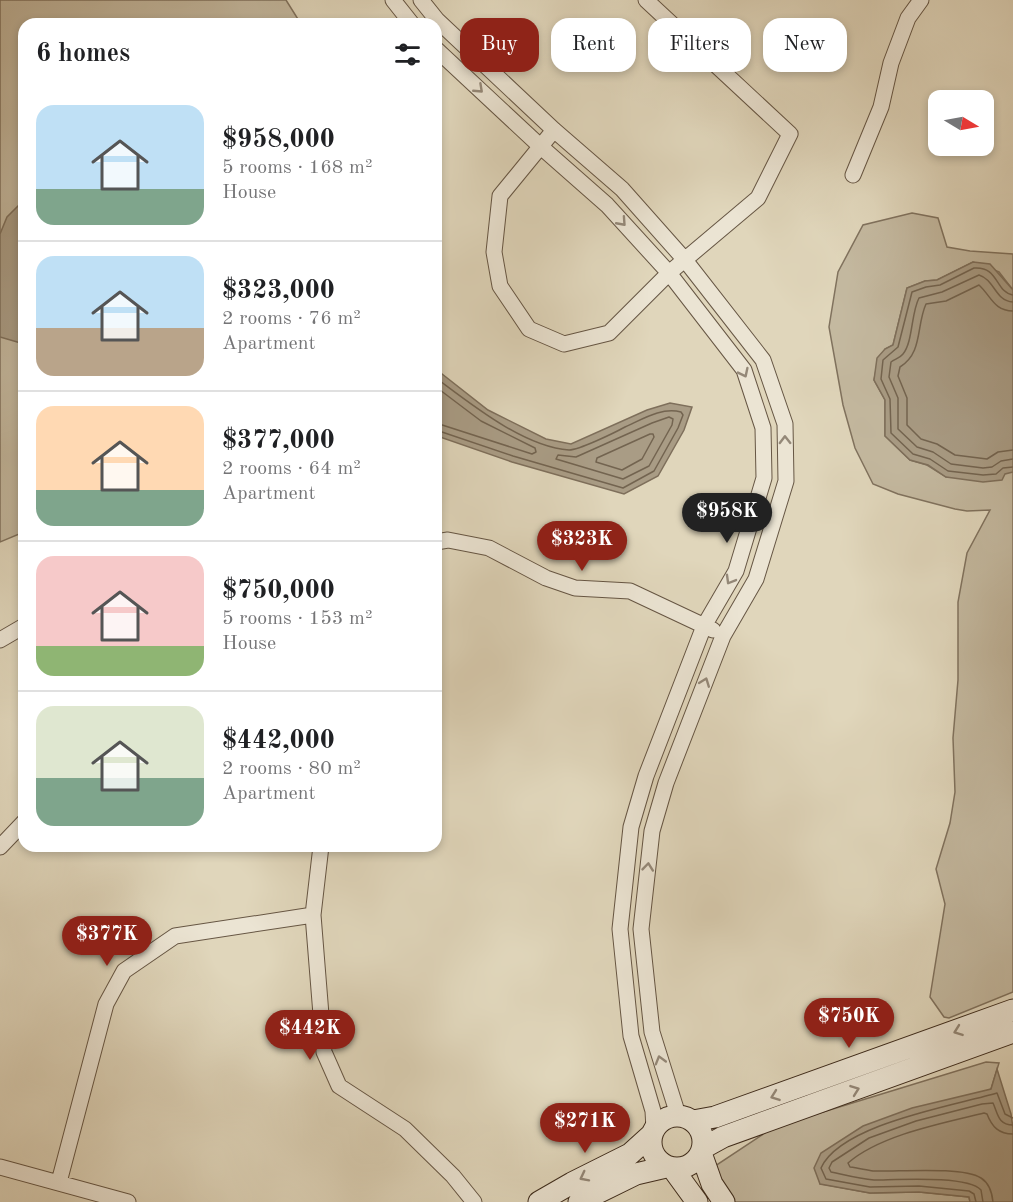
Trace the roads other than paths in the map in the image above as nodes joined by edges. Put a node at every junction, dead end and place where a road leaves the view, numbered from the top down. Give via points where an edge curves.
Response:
1 (393, 0) edge
2 (421, 0) edge
3 (646, 0) edge
4 (921, 0) edge
5 (407, 18) edge
6 (432, 18) edge
7 (442, 29) edge
8 (442, 55) edge
9 (554, 130) junction
10 (540, 146) junction
11 (853, 175) dead end
12 (686, 260) junction
13 (669, 273) junction
14 (764, 478) junction
15 (786, 481) junction
16 (442, 541) edge
17 (704, 626) junction
18 (18, 630) edge
19 (723, 636) junction
20 (0, 640) edge
21 (641, 793) junction
22 (661, 800) junction
23 (18, 828) edge
24 (0, 847) edge
25 (320, 852) edge
26 (623, 904) junction
27 (644, 914) junction
28 (313, 915) junction
29 (1013, 1010) edge
30 (651, 1027) junction
31 (630, 1031) junction
32 (1013, 1032) edge
33 (686, 1118) junction
34 (653, 1132) junction
35 (702, 1151) junction
36 (0, 1167) edge
37 (669, 1168) junction
38 (59, 1182) junction
39 (128, 1202) edge
40 (474, 1202) edge
41 (539, 1202) edge
42 (579, 1202) edge
43 (697, 1202) edge
44 (724, 1202) edge

1 - 5 street
2 - 6 street
3 - 12 street via 790,134 758,198
4 - 11 street via 908,18 891,63 881,107
7 - 9 street
8 -> 10 street
9 - 10 street
9 - 12 street via 622,189
10 -> 13 street via 607,205
10 - 13 street via 500,196 494,252 500,286 529,329 564,344 609,333
12 - 13 street
15 -> 12 street via 785,424 763,360
13 -> 14 street via 744,370 763,428
14 - 15 street
14 -> 17 street via 736,571
15 - 19 street via 756,579
16 - 17 street via 489,548 546,578 575,588 630,591
17 - 19 street
17 - 21 street
18 - 20 street
22 -> 19 street
21 - 22 street
21 - 26 street via 631,827
27 -> 22 street via 652,831
23 - 24 street
25 - 28 street
26 - 27 street
26 - 31 street via 620,929
27 - 30 street via 641,929
28 - 38 street via 175,936 124,971 106,1004
28 - 40 street via 324,1052 339,1086 405,1129
29 -> 33 street via 726,1113
30 - 31 street
33 -> 30 street
31 - 34 street via 653,1111
35 -> 32 street via 723,1137
33 - 34 street via 663,1119
33 - 35 street via 701,1130
34 - 37 street via 653,1154
34 -> 41 street via 630,1154
35 - 37 street via 692,1165
35 - 44 street via 712,1184
36 - 38 street
37 - 42 street via 636,1173
37 - 43 street
38 - 39 street

